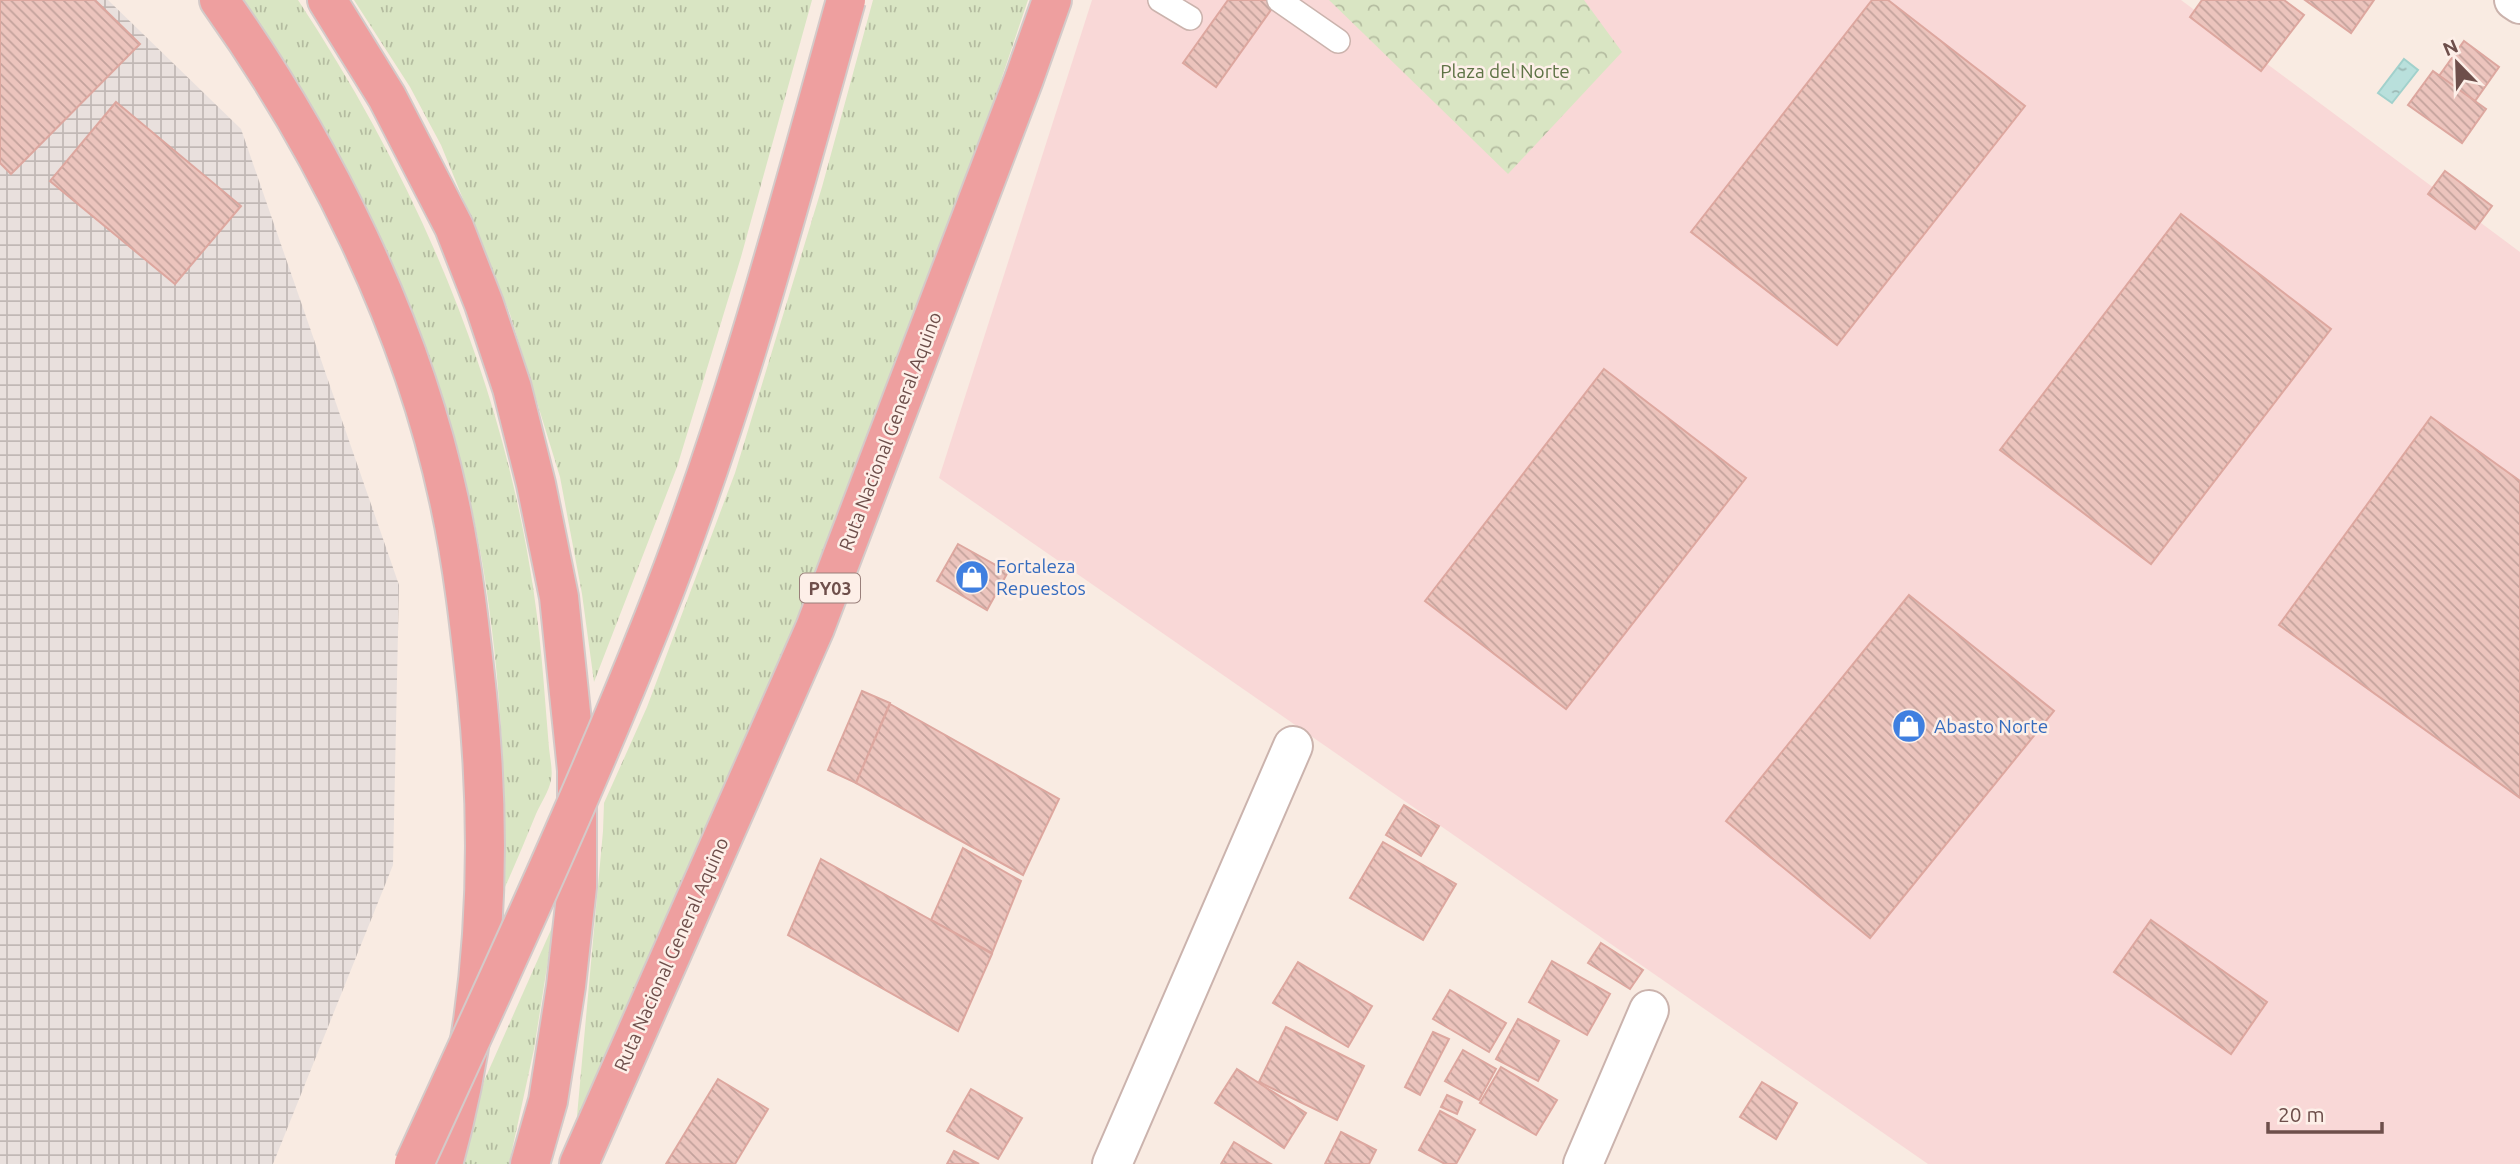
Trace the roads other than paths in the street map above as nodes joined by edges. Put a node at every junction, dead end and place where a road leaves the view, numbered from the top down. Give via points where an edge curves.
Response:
1 (219, 0) edge
2 (327, 0) edge
3 (846, 0) edge
4 (1052, 0) edge
5 (1160, 0) edge
6 (1279, 0) edge
7 (2514, 0) edge
8 (2520, 4) edge
9 (1190, 18) dead end
10 (1338, 41) dead end
11 (1293, 746) dead end
12 (1648, 1010) dead end
13 (414, 1164) edge
14 (443, 1164) edge
15 (530, 1164) edge
16 (579, 1164) edge
17 (1112, 1164) edge
18 (1583, 1164) edge

1 - 14 highway via 260,57 336,192 389,310 426,414 462,569 482,748 486,862 478,985 457,1115
2 - 15 highway via 387,97 454,227 512,388 559,597 577,770 577,887 548,1101
3 - 13 highway, bridge via 725,422 653,620
4 - 16 highway, Ruta Nacional General Aquino / PY03 via 815,628
5 - 9 lane
6 - 10 lane
7 - 8 street
11 - 17 street
12 - 18 street

